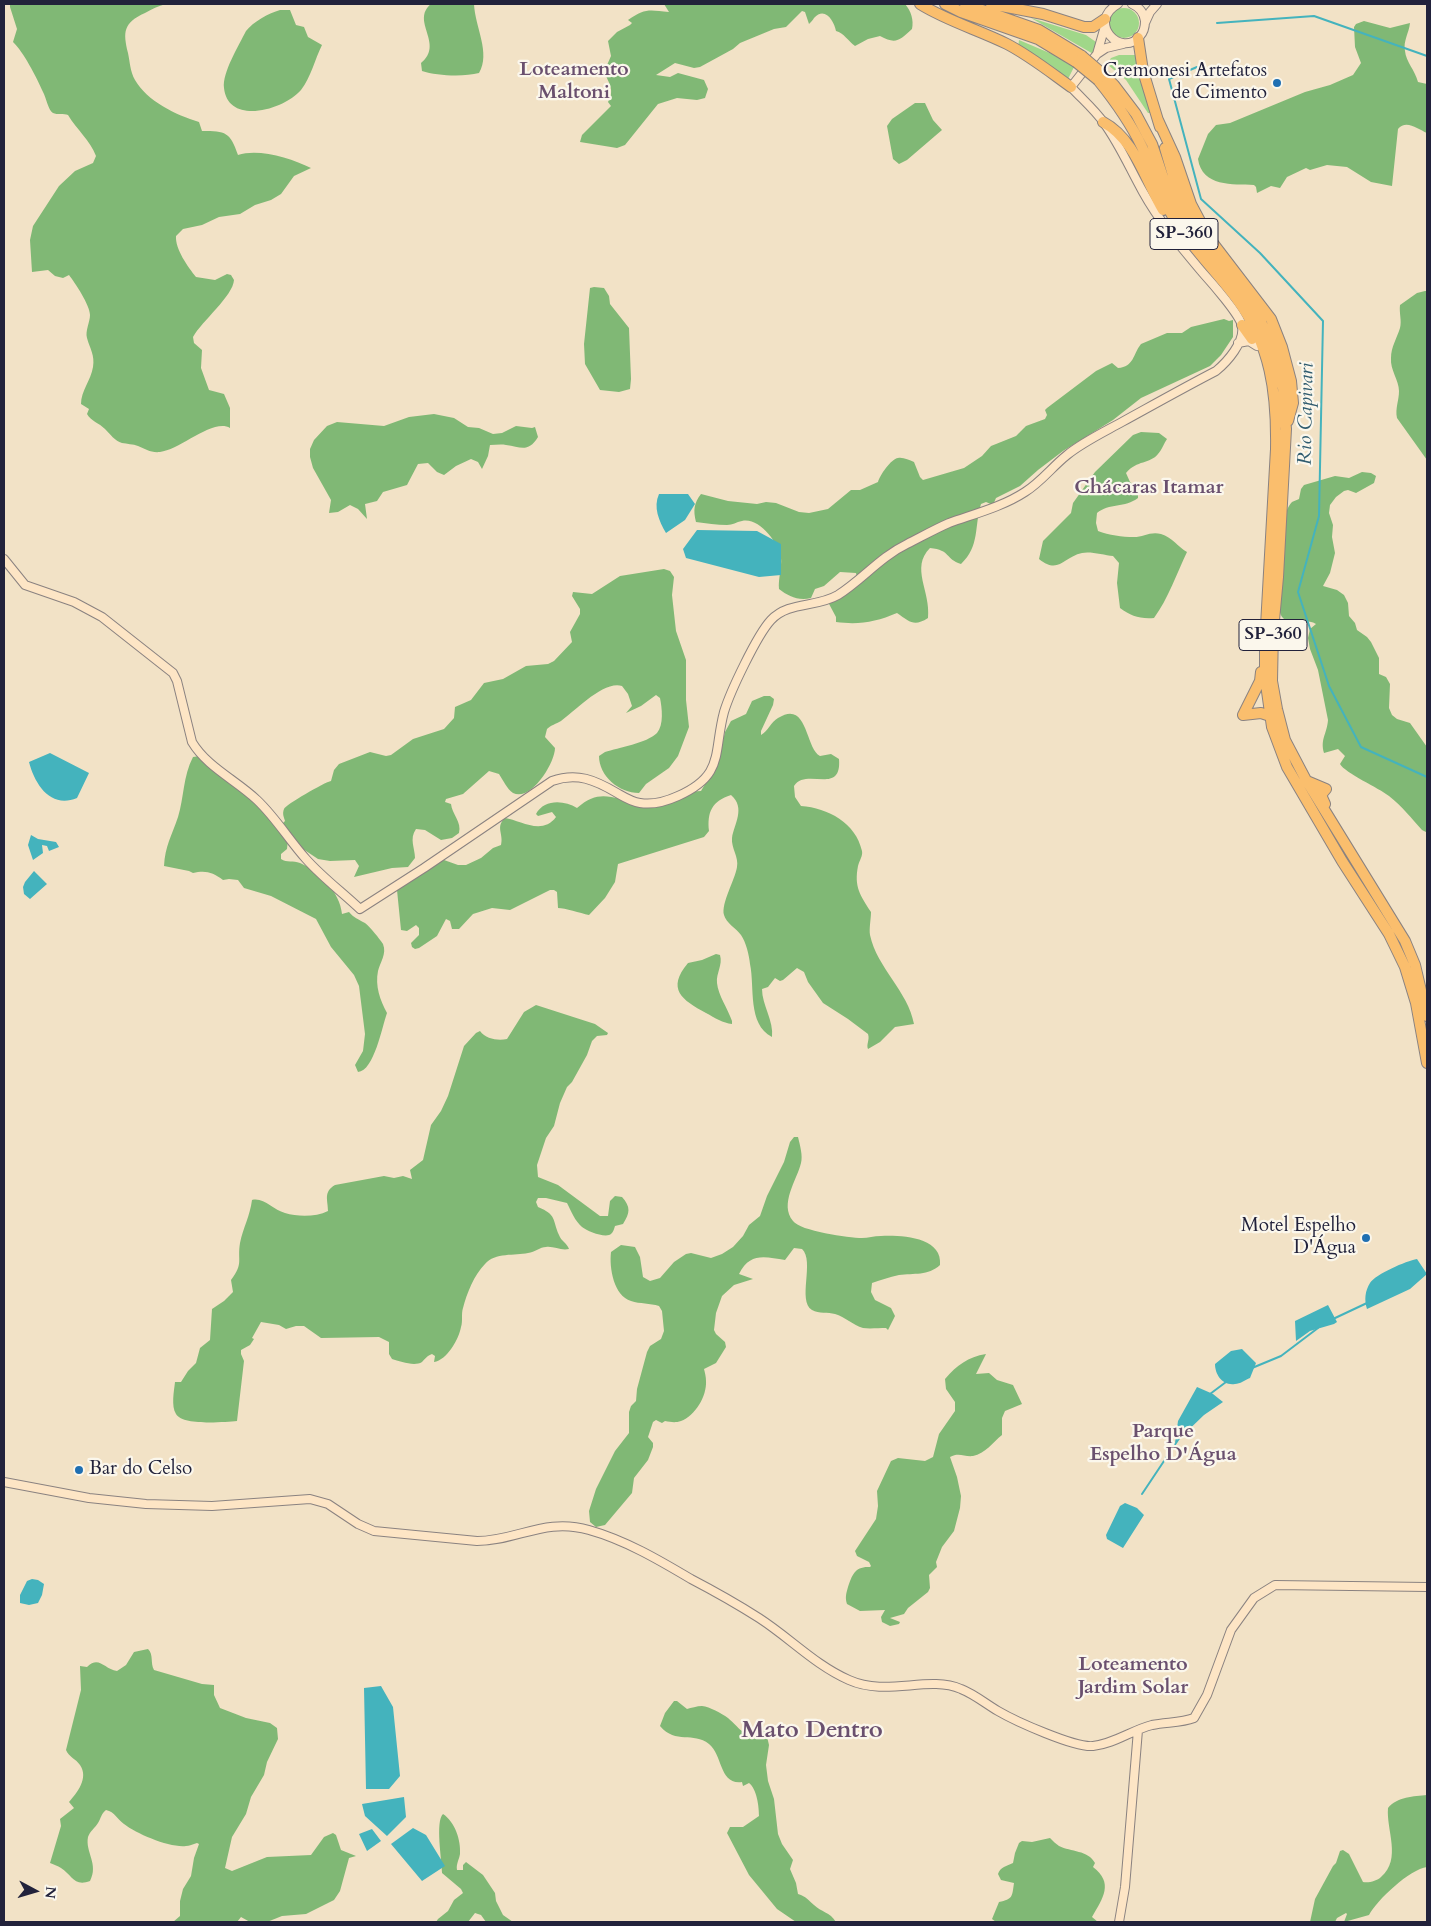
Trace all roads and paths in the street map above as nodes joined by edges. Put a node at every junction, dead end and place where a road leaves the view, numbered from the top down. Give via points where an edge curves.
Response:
1 (920, 4) edge
2 (945, 4) edge
3 (965, 4) edge
4 (991, 4) edge
5 (1118, 4) edge
6 (1132, 4) edge
7 (1157, 4) edge
8 (1105, 22) junction
9 (1145, 23) junction
10 (1138, 38) junction
11 (1127, 43) junction
12 (1097, 54) junction
13 (1079, 59) junction
14 (1100, 77) junction
15 (1071, 87) junction
16 (1158, 120) junction
17 (1103, 122) junction
18 (1200, 241) junction
19 (1189, 242) junction
20 (1242, 325) junction
21 (1237, 345) junction
22 (1256, 346) junction
23 (1274, 385) junction
24 (1286, 429) junction
25 (4, 559) edge
26 (1265, 643) junction
27 (1270, 716) junction
28 (1427, 1016) edge
29 (1427, 1063) edge
30 (4, 1482) edge
31 (1427, 1587) edge
32 (1138, 1730) junction
33 (1119, 1922) edge

1 - 15 highway via 1014,48
2 - 13 highway, SP-360
3 - 13 highway, SP-360 via 1039,30
4 - 8 highway via 1043,14 1084,27
5 - 8 street via 1111,8
6 - 9 street via 1141,10
7 - 9 street
8 - 11 street via 1110,37
8 - 12 street
9 - 10 street
10 - 11 street
10 - 16 highway via 1143,71
11 - 12 street via 1106,48
12 - 15 street
13 - 14 highway, SP-360, bridge
14 - 18 highway, SP-360 via 1114,85 1136,114 1185,222
14 - 19 highway, SP-360 via 1128,119 1172,216
15 - 17 street
16 - 18 highway via 1175,182
16 - 24 highway via 1209,238 1271,319 1284,353 1293,394
17 - 19 highway via 1123,137 1169,220
17 - 20 street via 1121,147 1161,220
18 - 24 highway, SP-360 via 1243,292 1270,340 1280,373
19 - 23 highway, SP-360 via 1237,300 1260,340
20 - 21 street
20 - 22 highway
21 - 22 street via 1249,341
21 - 25 street via 1225,364 1216,371 1067,455 1024,493 904,545 877,562 838,595 785,609 776,615 762,633 730,696 714,765 703,781 691,790 665,801 640,803 586,778 562,777 360,909 307,860 250,793 196,748 172,673 102,617 74,602 25,585
22 - 23 highway
23 - 26 highway, SP-360 via 1276,449
24 - 28 highway, SP-360 via 1273,631 1272,681 1277,709 1285,740 1306,780 1326,789 1322,792 1322,799 1341,830 1351,855 1405,940 1415,965
26 - 27 highway, SP-360
26 - 27 highway via 1260,681 1243,715 1261,713
27 - 29 highway, SP-360 via 1287,767 1389,934 1405,967 1416,1003
30 - 32 street via 128,1503 212,1506 310,1499 328,1504 374,1531 477,1541 494,1540 546,1526 588,1529 649,1555 718,1594 760,1619 820,1664 858,1684 881,1688 954,1686 1006,1716 1080,1745 1099,1745
31 - 32 street via 1275,1585 1254,1598 1231,1630 1207,1695 1194,1718
32 - 33 street

